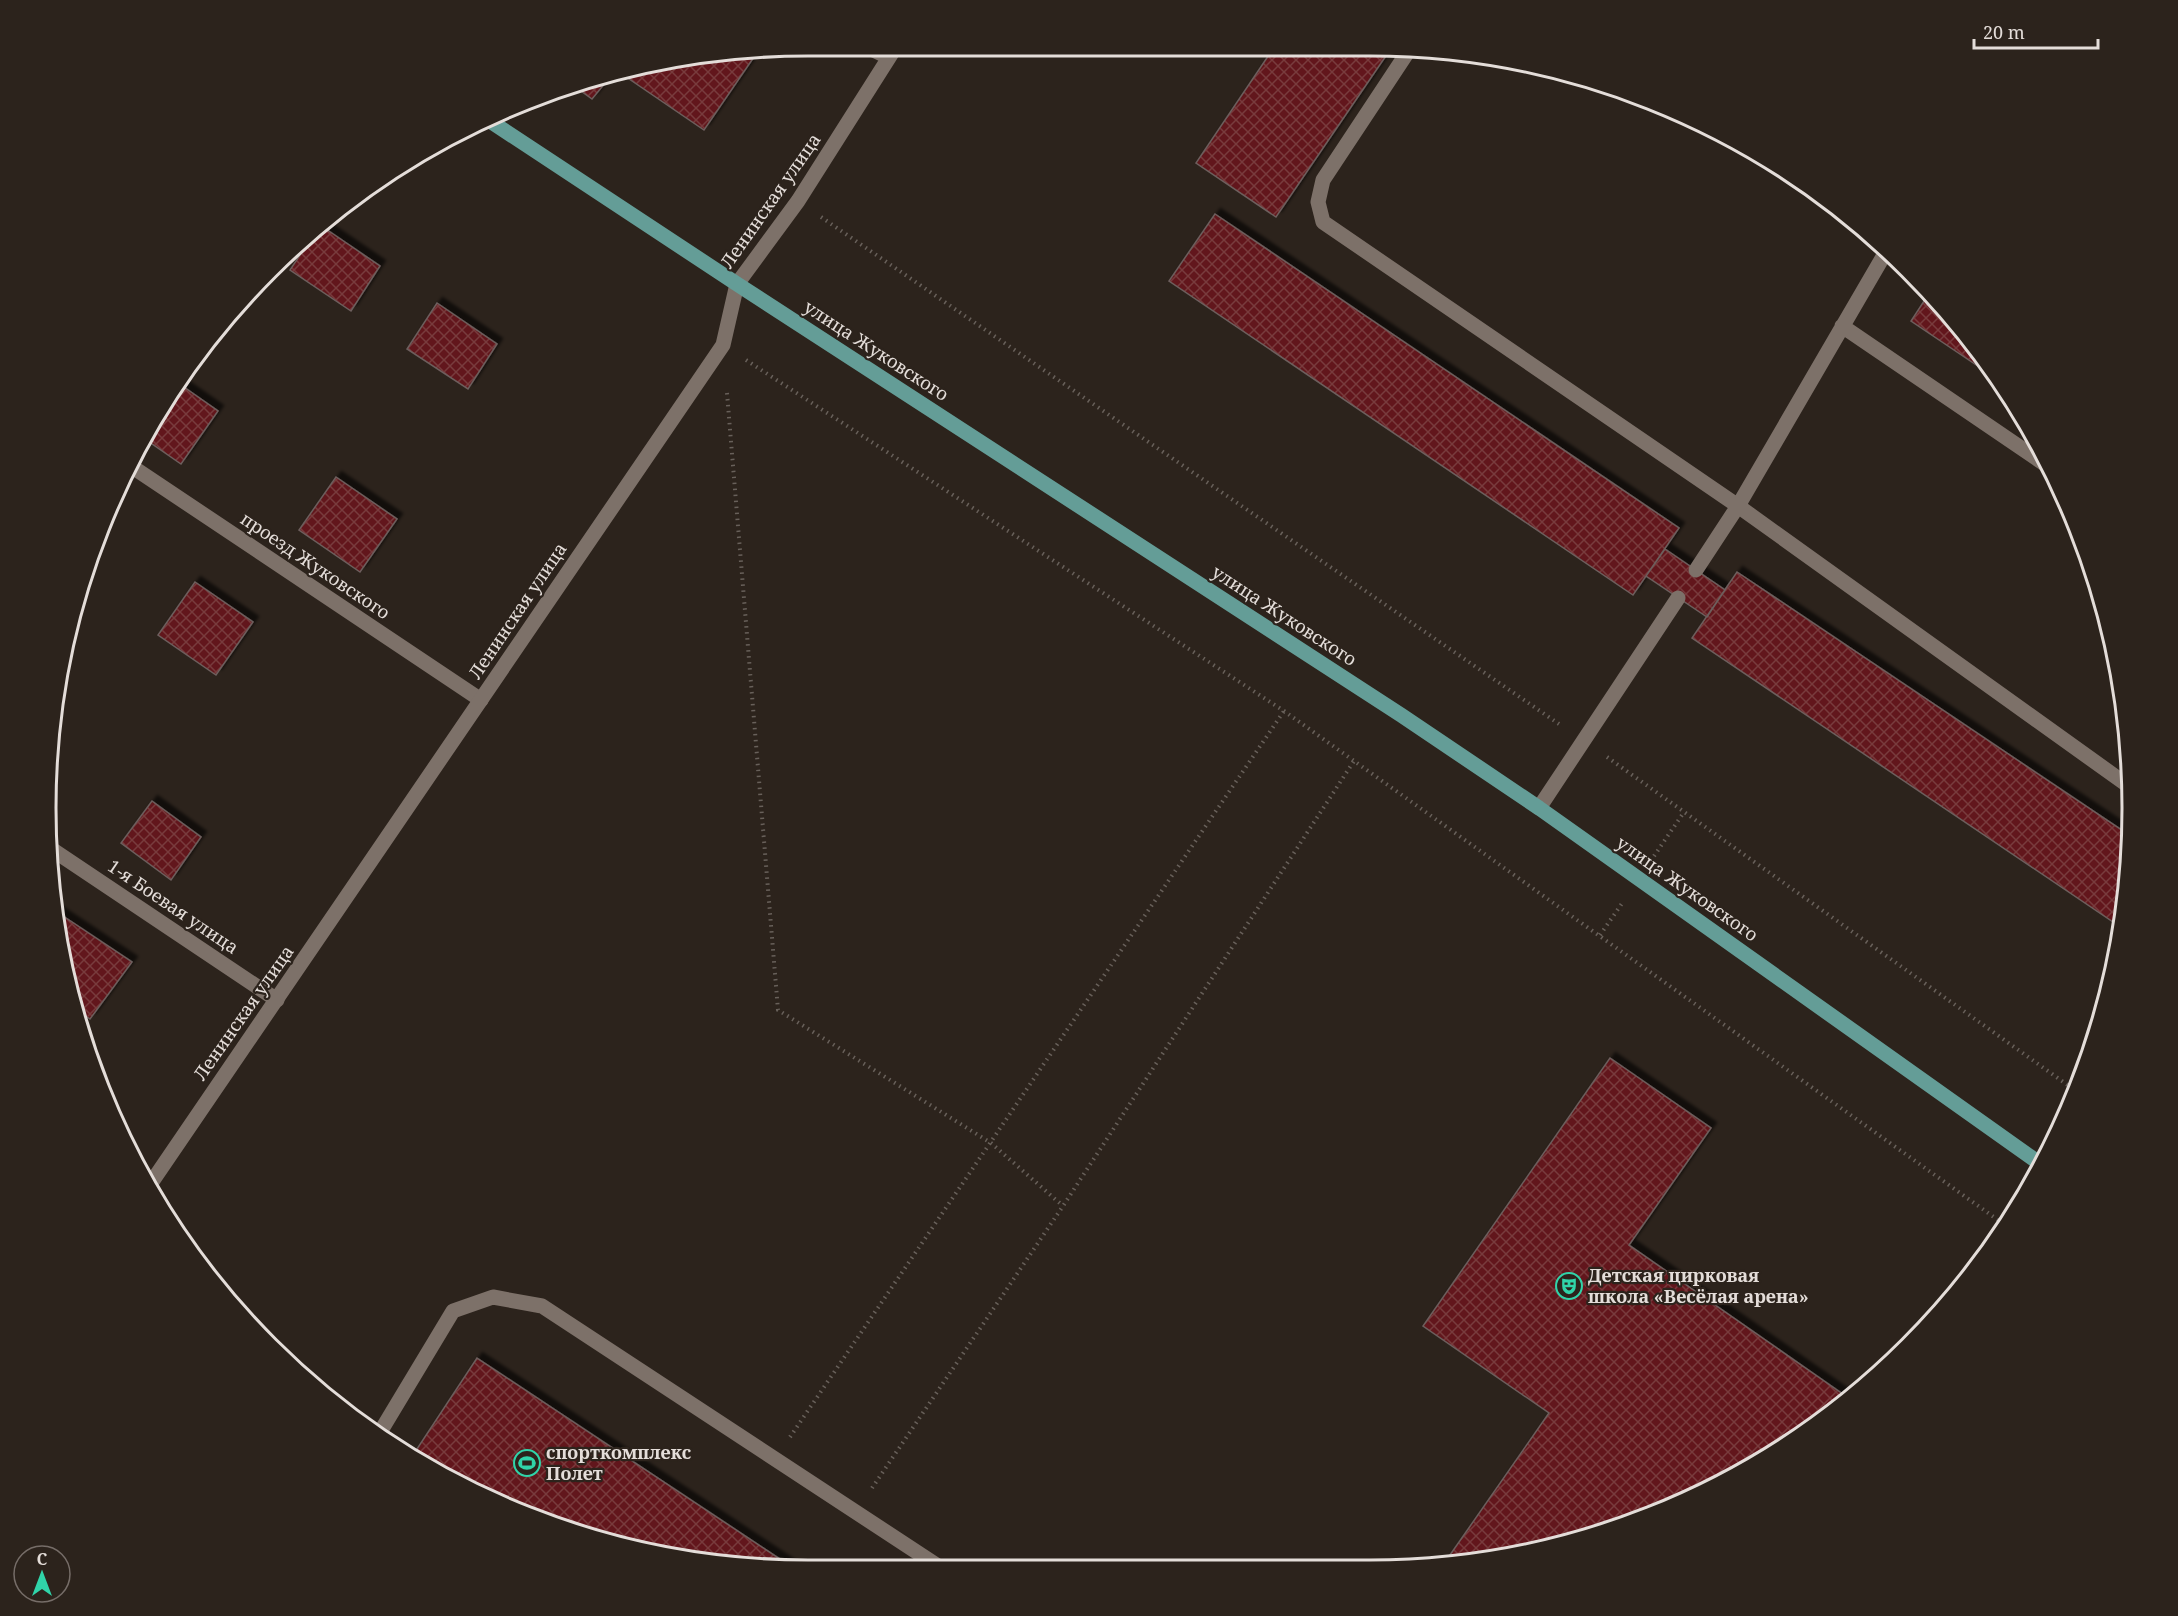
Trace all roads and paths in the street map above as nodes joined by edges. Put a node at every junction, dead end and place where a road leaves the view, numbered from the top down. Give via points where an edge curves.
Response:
1 (890, 56) edge
2 (1405, 57) edge
3 (495, 124) edge
4 (798, 201) junction
5 (1883, 258) edge
6 (736, 284) junction
7 (1842, 326) junction
8 (723, 345) junction
9 (727, 392) dead end
10 (2036, 458) edge
11 (136, 469) edge
12 (1738, 506) junction
13 (1696, 570) dead end
14 (1678, 598) dead end
15 (481, 699) junction
16 (1284, 711) junction
17 (1583, 741) junction
18 (1354, 761) junction
19 (2121, 781) edge
20 (1539, 808) junction
21 (57, 853) edge
22 (277, 1000) junction
23 (2069, 1086) edge
24 (991, 1143) junction
25 (2035, 1160) edge
26 (153, 1179) edge
27 (1063, 1206) junction
28 (1999, 1220) edge
29 (382, 1428) edge
30 (776, 1458) junction
31 (856, 1512) junction
32 (929, 1560) edge

1 - 4 street, Ленинская улица
2 - 12 street via 1323,180 1318,202 1323,222
3 - 6 main road, улица Жуковского
4 - 6 street, Ленинская улица
4 - 17 path
5 - 7 street
6 - 8 street, Ленинская улица
6 - 20 main road, улица Жуковского
7 - 10 street
7 - 12 street
8 - 15 street, Ленинская улица
8 - 16 path
9 - 24 path via 778,1010
11 - 15 street, проезд Жуковского
12 - 13 street
12 - 19 street
14 - 17 street
15 - 22 street, Ленинская улица
16 - 18 path
16 - 24 path
17 - 20 street
17 - 23 path
18 - 27 path
18 - 28 path
20 - 25 main road, улица Жуковского
21 - 22 street, 1-я Боевая улица
22 - 26 street, Ленинская улица
24 - 27 path
24 - 30 path
27 - 31 path
29 - 30 street via 453,1311 493,1297 542,1306
30 - 31 street
31 - 32 street

